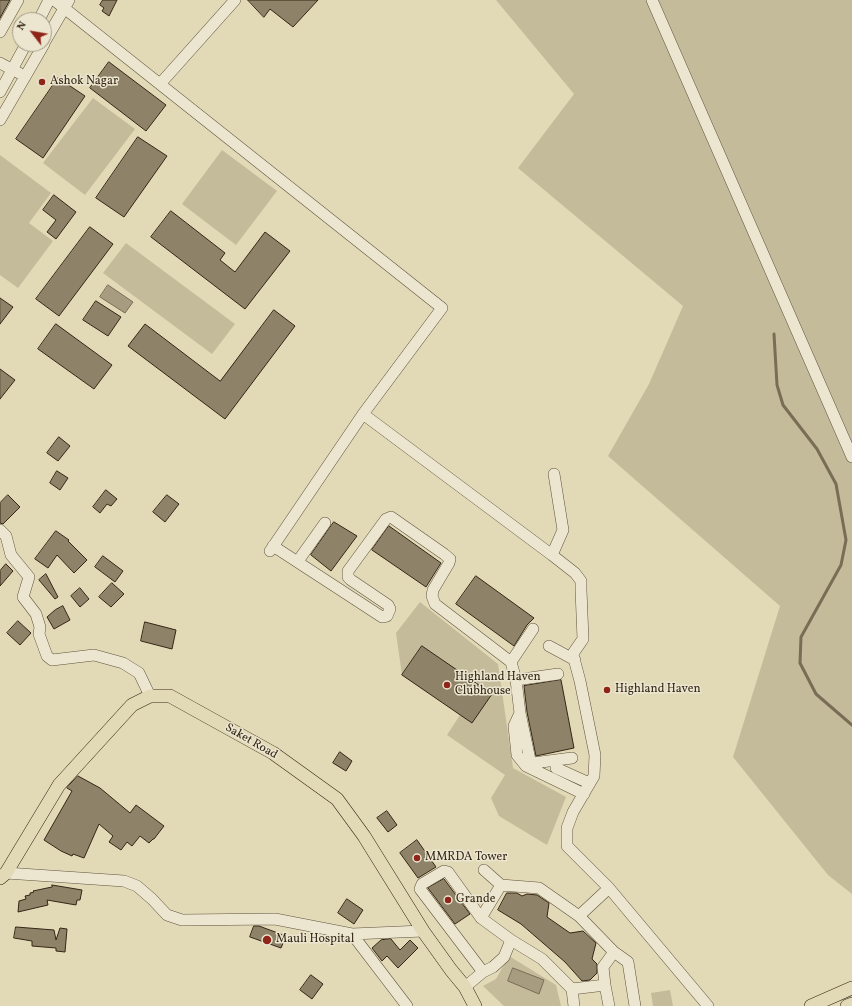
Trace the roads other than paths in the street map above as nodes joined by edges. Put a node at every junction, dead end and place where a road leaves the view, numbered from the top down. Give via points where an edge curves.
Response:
1 (18, 0) edge
2 (49, 0) edge
3 (54, 0) edge
4 (235, 0) edge
5 (652, 0) edge
6 (66, 4) edge
7 (43, 12) edge
8 (52, 29) edge
9 (0, 32) edge
10 (22, 52) edge
11 (39, 52) edge
12 (0, 63) edge
13 (12, 69) junction
14 (25, 77) junction
15 (160, 84) junction
16 (0, 92) edge
17 (0, 120) edge
18 (363, 414) junction
19 (852, 457) edge
20 (554, 474) dead end
21 (325, 523) dead end
22 (0, 530) edge
23 (552, 555) junction
24 (298, 561) junction
25 (533, 629) dead end
26 (550, 646) dead end
27 (575, 660) junction
28 (511, 662) junction
29 (558, 674) dead end
30 (516, 680) junction
31 (150, 696) junction
32 (520, 713) junction
33 (572, 758) dead end
34 (556, 768) dead end
35 (590, 783) junction
36 (584, 794) junction
37 (484, 870) dead end
38 (3, 875) edge
39 (501, 885) junction
40 (609, 888) junction
41 (578, 916) junction
42 (481, 918) junction
43 (422, 931) junction
44 (352, 934) junction
45 (511, 940) junction
46 (614, 952) junction
47 (483, 972) junction
48 (605, 985) junction
49 (465, 986) junction
50 (572, 989) junction
51 (848, 990) edge
52 (849, 1005) edge
53 (407, 1006) edge
54 (475, 1006) edge
55 (574, 1006) edge
56 (609, 1006) edge
57 (636, 1006) edge
58 (708, 1006) edge
59 (811, 1006) edge

1 - 9 street
2 - 7 street
3 - 6 street
4 - 15 street
5 - 19 street
6 - 8 street
6 - 15 street
10 - 13 street
11 - 14 street
12 - 13 street
13 - 14 street
13 - 16 street
14 - 17 street
15 - 18 street via 442,308
18 - 23 street
18 - 24 street via 272,548
20 - 23 street via 563,530
21 - 24 street
22 - 31 street via 6,536 12,555 29,577 23,597 36,614 40,627 39,634 47,656 52,660 94,655 123,663 139,673
23 - 27 street via 581,581 583,639 574,652
24 - 28 street via 382,617 387,616 390,609 388,605 351,580 348,571 386,518 391,518 450,559 432,590 435,604
25 - 28 street
26 - 27 street
27 - 35 street via 595,755 594,776
28 - 30 street
29 - 30 street
30 - 32 street
31 - 38 main road, Saket Road via 132,705 59,785
31 - 43 main road, Saket Road via 170,696 272,753 337,799 364,836
32 - 33 street via 530,760 533,763
32 - 36 street via 514,726 517,755 526,766
34 - 35 street
35 - 36 street
36 - 40 street via 566,828 567,846
37 - 39 street
38 - 44 street via 124,881 138,886 167,915 182,920 275,920
39 - 41 street via 539,888
39 - 42 street
40 - 41 street
40 - 58 street
41 - 46 street
42 - 45 street
42 - 47 street via 448,872 444,871 422,884 420,890
43 - 44 street
43 - 49 main road, Saket Road
44 - 53 street
45 - 47 street via 504,957
45 - 50 street via 542,959
46 - 48 street via 604,966
46 - 57 street via 628,962
47 - 49 street
48 - 50 street
48 - 56 street
49 - 54 main road, Saket Road
50 - 55 street
51 - 52 street
51 - 59 main road

